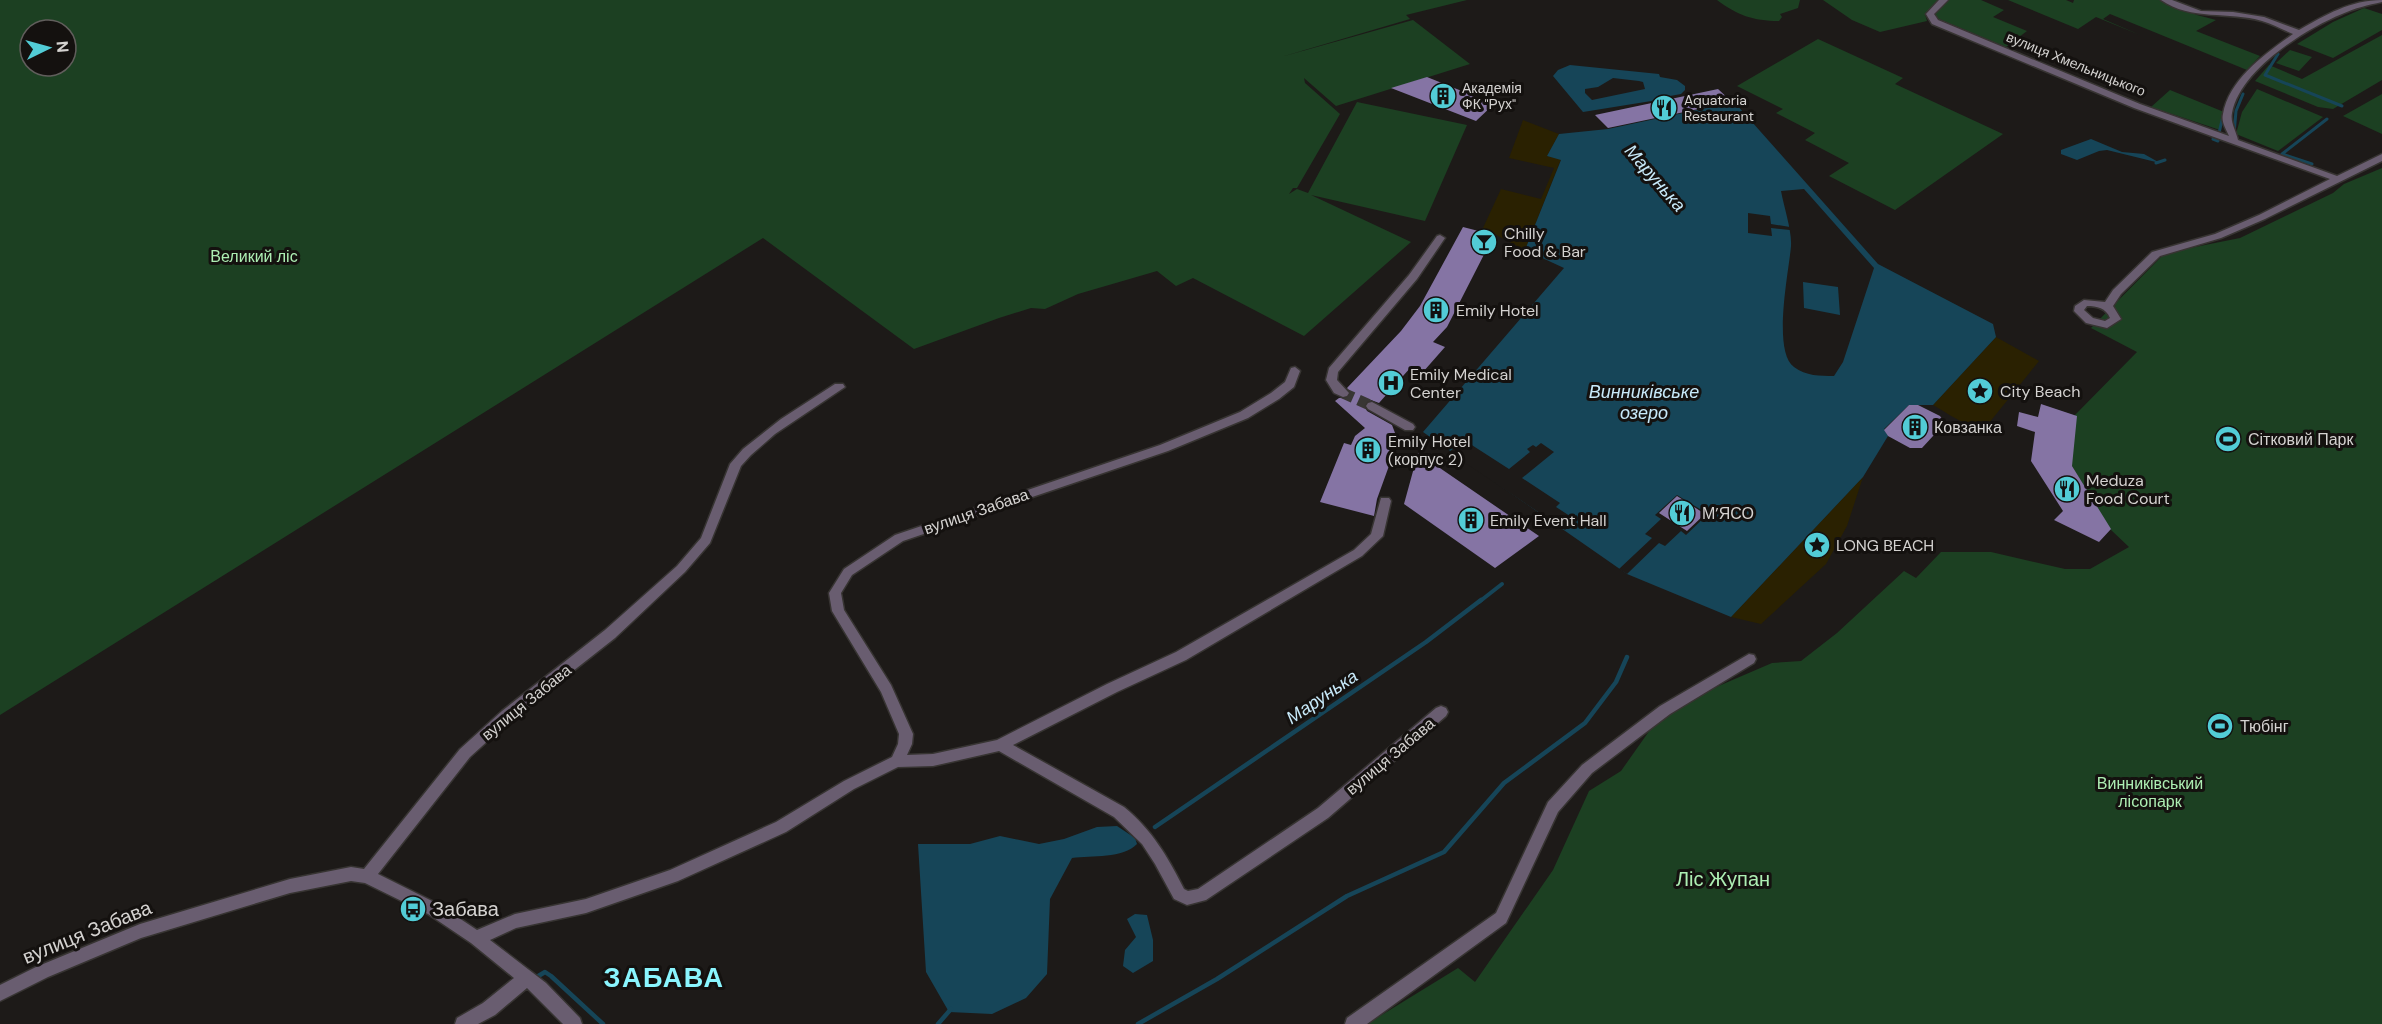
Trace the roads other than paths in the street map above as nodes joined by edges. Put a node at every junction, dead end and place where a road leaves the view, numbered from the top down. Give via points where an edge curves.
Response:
1 (1944, 0) edge
2 (2165, 0) edge
3 (2381, 0) edge
4 (2352, 2) edge
5 (2300, 34) junction
6 (2234, 141) junction
7 (2382, 157) edge
8 (2338, 179) junction
9 (1440, 238) dead end
10 (2107, 307) dead end
11 (1295, 371) dead end
12 (839, 387) dead end
13 (1343, 393) dead end
14 (1372, 406) tunnel mouth
15 (1409, 427) dead end
16 (1385, 501) dead end
17 (1749, 659) dead end
18 (1441, 712) dead end
19 (1000, 745) junction
20 (897, 761) junction
21 (367, 876) junction
22 (476, 938) junction
23 (531, 983) junction
24 (0, 993) edge
25 (463, 1024) edge
26 (574, 1024) edge
27 (1353, 1024) edge

1 - 6 street, вулиця Хмельницького via 1930,14 1935,22 2137,106
2 - 5 street via 2200,13 2264,20
3 - 4 street
4 - 5 street
5 - 6 street via 2269,54 2239,87 2227,111
6 - 8 street, вулиця Хмельницького
7 - 8 street
8 - 10 street via 2222,234 2156,254
9 - 13 street via 1413,277 1333,371 1331,380
11 - 20 street, вулиця Забава via 1290,384 1244,415 1164,448 899,538 848,572 836,593 838,611 886,689 906,734
12 - 21 street, вулиця Забава via 744,454 736,464 706,540 681,569 610,634 465,753
14 - 15 street
16 - 19 street via 1377,536 1358,553 1181,656
17 - 27 street via 1665,710 1587,769 1553,807 1501,918
18 - 19 street, вулиця Забава via 1323,813 1220,884 1187,898 1179,894 1151,841 1136,824
19 - 20 street via 933,760
20 - 22 street via 781,827 673,876 586,906 515,921
21 - 22 street, вулиця Забава via 433,909
21 - 24 street, вулиця Забава via 351,874 290,886 173,920 75,958
22 - 23 street, вулиця Забава
23 - 25 street
23 - 26 street, вулиця Забава

